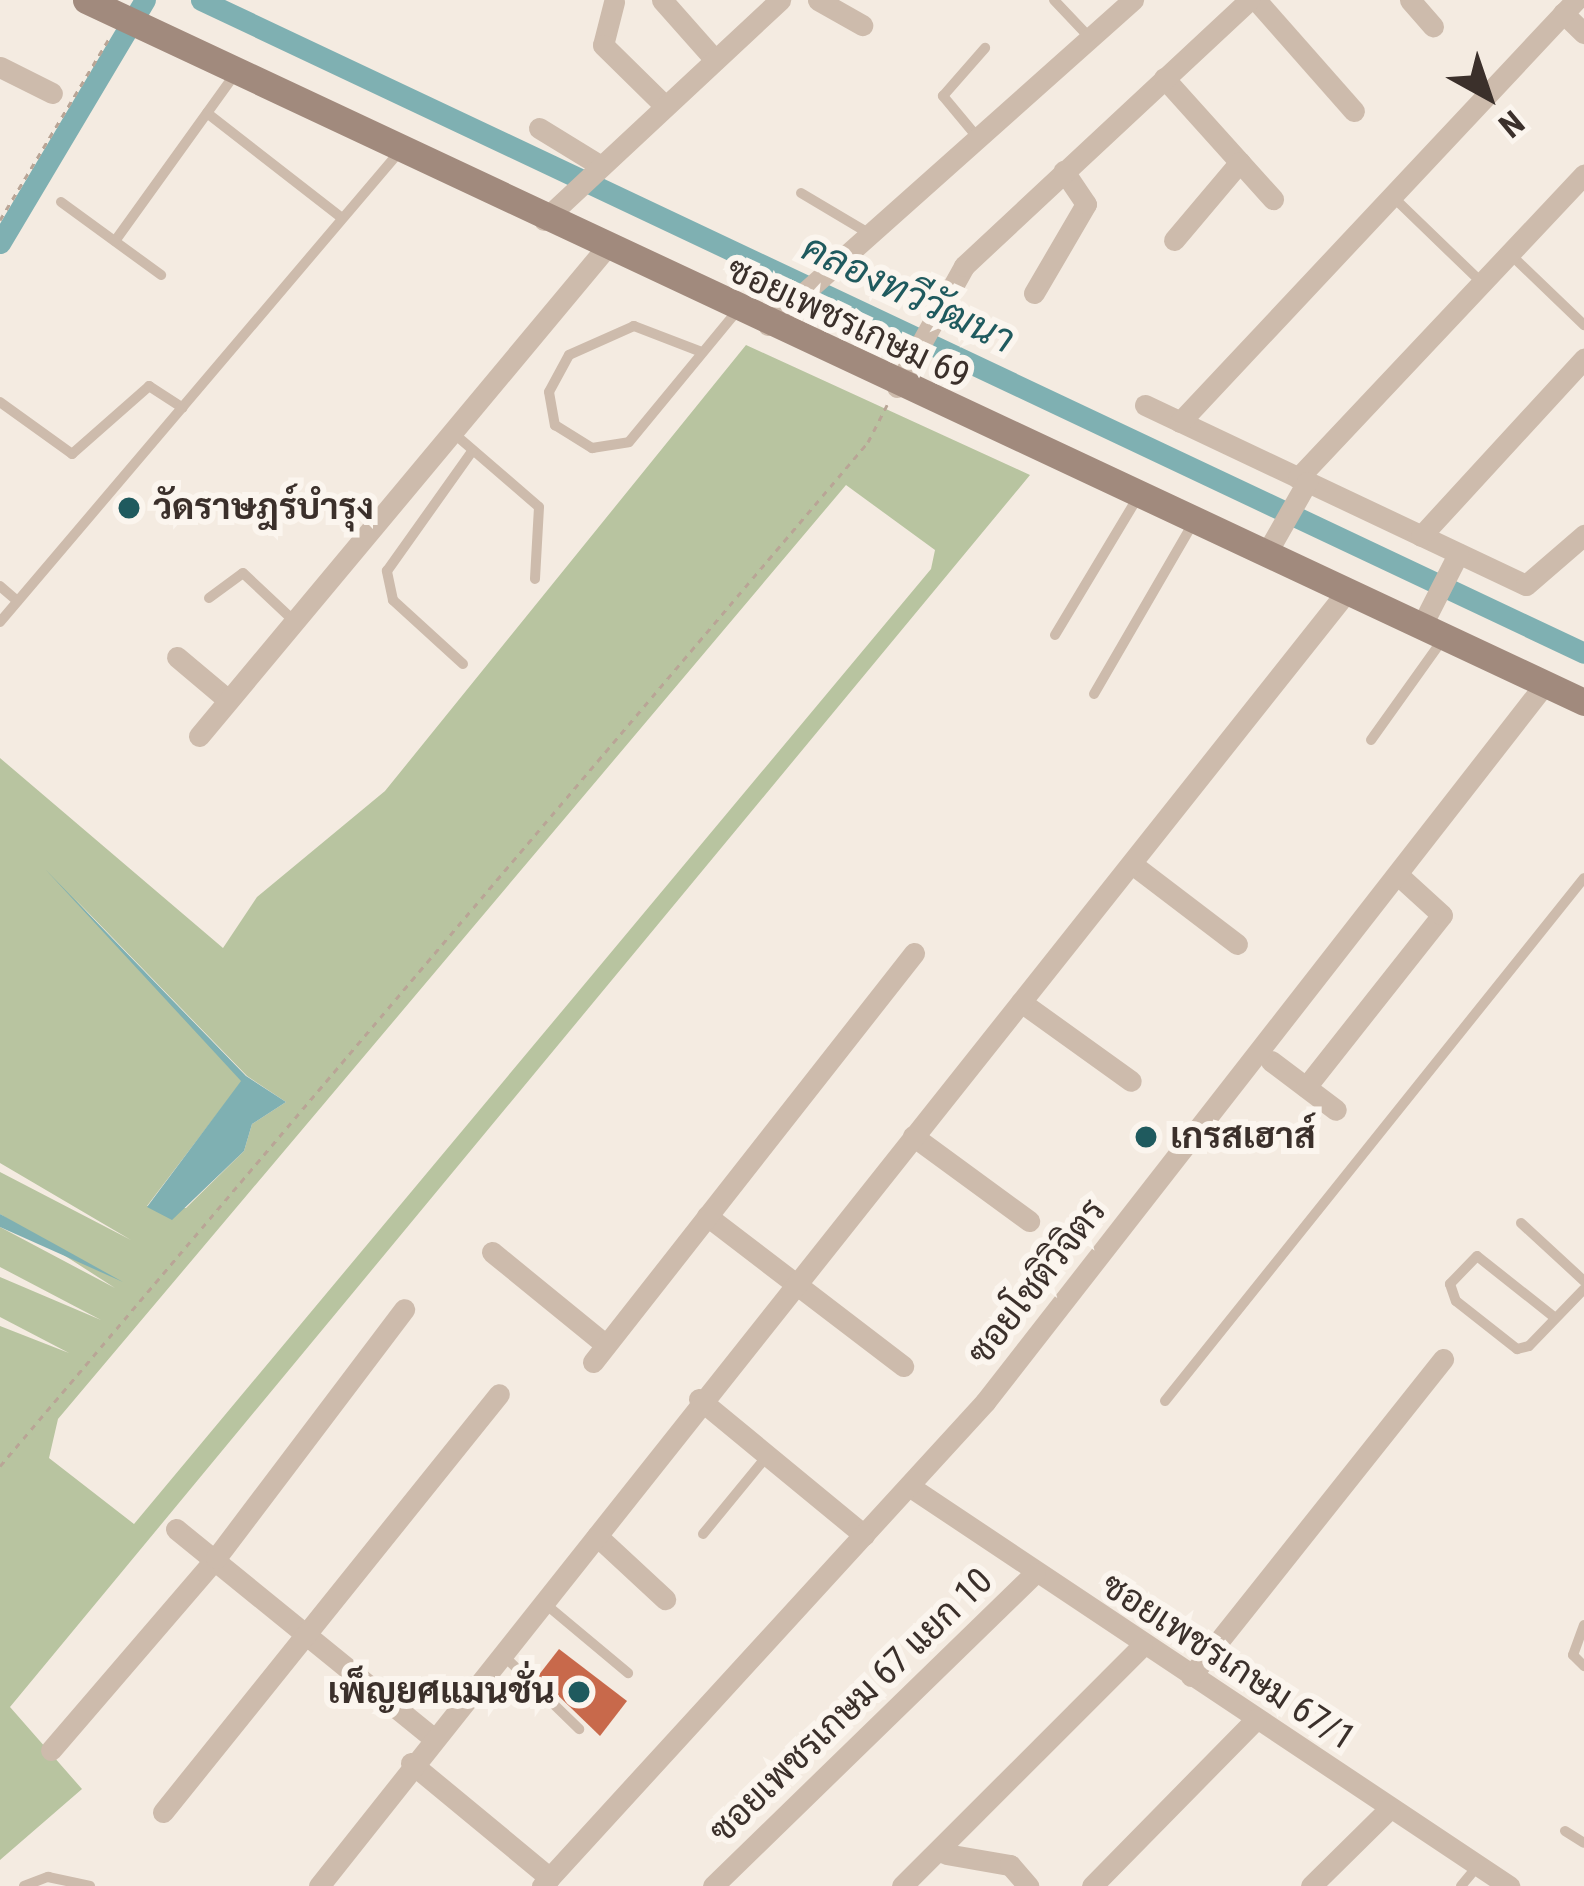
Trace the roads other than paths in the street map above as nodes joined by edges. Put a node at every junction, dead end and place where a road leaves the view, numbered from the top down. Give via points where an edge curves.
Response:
1 (662, 0) edge
2 (780, 0) edge
3 (818, 0) edge
4 (1054, 0) edge
5 (1133, 0) edge
6 (1252, 0) edge
7 (1409, 0) edge
8 (90, 2) edge
9 (614, 2) edge
10 (1570, 7) edge
11 (862, 25) dead end
12 (1433, 26) dead end
13 (1584, 32) edge
14 (1090, 38) junction
15 (986, 48) dead end
16 (715, 60) junction
17 (0, 68) edge
18 (237, 72) junction
19 (1165, 78) junction
20 (52, 93) dead end
21 (665, 106) junction
22 (1354, 111) dead end
23 (207, 113) junction
24 (539, 128) dead end
25 (978, 138) junction
26 (400, 152) junction
27 (1240, 162) junction
28 (600, 167) junction
29 (1064, 171) junction
30 (1584, 175) edge
31 (801, 193) dead end
32 (1391, 195) junction
33 (1273, 199) dead end
34 (62, 202) dead end
35 (552, 212) junction
36 (342, 218) junction
37 (870, 234) junction
38 (1174, 240) dead end
39 (115, 241) junction
40 (605, 249) junction
41 (1510, 254) junction
42 (161, 275) dead end
43 (1483, 283) junction
44 (1034, 293) dead end
45 (736, 311) junction
46 (775, 319) junction
47 (1584, 325) edge
48 (699, 351) junction
49 (1584, 358) edge
50 (901, 377) junction
51 (0, 402) edge
52 (1145, 405) dead end
53 (183, 408) junction
54 (1180, 422) junction
55 (452, 431) junction
56 (473, 450) junction
57 (1301, 486) junction
58 (1138, 497) junction
59 (1193, 523) junction
60 (1584, 535) edge
61 (1421, 536) junction
62 (1270, 546) junction
63 (1458, 554) junction
64 (535, 579) dead end
65 (0, 586) edge
66 (1348, 590) junction
67 (209, 598) dead end
68 (17, 602) junction
69 (292, 620) junction
70 (0, 622) edge
71 (1432, 624) junction
72 (1055, 635) dead end
73 (177, 657) dead end
74 (463, 664) dead end
75 (1545, 684) junction
76 (1094, 694) dead end
77 (229, 700) junction
78 (1584, 702) edge
79 (199, 736) dead end
80 (1371, 740) dead end
81 (1132, 864) junction
82 (1398, 874) junction
83 (1584, 878) edge
84 (1237, 944) dead end
85 (914, 953) dead end
86 (1021, 1002) junction
87 (1271, 1061) dead end
88 (1131, 1081) dead end
89 (1306, 1087) junction
90 (1336, 1110) dead end
91 (913, 1136) junction
92 (707, 1216) junction
93 (1029, 1221) dead end
94 (1521, 1223) dead end
95 (492, 1252) dead end
96 (793, 1280) junction
97 (1584, 1285) edge
98 (404, 1310) dead end
99 (1554, 1318) junction
100 (1443, 1359) dead end
101 (903, 1366) dead end
102 (499, 1394) dead end
103 (699, 1399) junction
104 (1165, 1401) dead end
105 (767, 1456) junction
106 (912, 1488) junction
107 (176, 1529) dead end
108 (703, 1534) dead end
109 (864, 1535) junction
110 (597, 1536) junction
111 (216, 1558) junction
112 (1035, 1573) junction
113 (665, 1599) dead end
114 (541, 1600) junction
115 (1584, 1625) edge
116 (312, 1636) junction
117 (1142, 1646) junction
118 (502, 1652) junction
119 (1584, 1666) edge
120 (628, 1673) dead end
121 (1191, 1676) junction
122 (1256, 1719) junction
123 (579, 1729) dead end
124 (431, 1736) junction
125 (51, 1750) dead end
126 (411, 1763) junction
127 (1390, 1808) junction
128 (163, 1812) dead end
129 (1565, 1831) dead end
130 (1584, 1843) edge
131 (946, 1854) dead end
132 (1478, 1866) junction
133 (546, 1882) edge
134 (24, 1886) edge
135 (90, 1886) edge
136 (319, 1886) edge
137 (712, 1886) edge
138 (902, 1886) edge
139 (1028, 1886) edge
140 (1093, 1886) edge
141 (1312, 1886) edge
142 (1461, 1886) edge
143 (1510, 1886) edge

1 - 16 street
2 - 16 street
3 - 11 street
4 - 14 lane
5 - 14 street
6 - 19 street
6 - 22 street
7 - 12 street
8 - 18 main road, ซอยเพชรเกษม 69
9 - 21 street via 603,45
10 - 13 street
10 - 32 street
14 - 25 street
15 - 25 lane via 943,96
16 - 21 street
17 - 20 street
18 - 23 lane
18 - 26 main road, ซอยเพชรเกษม 69
19 - 27 street
19 - 29 street
21 - 28 street
23 - 36 lane
23 - 39 lane
24 - 28 street
25 - 37 street
26 - 35 main road, ซอยเพชรเกษม 69
26 - 36 lane
27 - 33 street
27 - 38 street
28 - 35 street
29 - 44 street via 1086,204
29 - 50 street via 933,311
30 - 41 street
31 - 37 lane
32 - 43 lane
32 - 54 street
34 - 39 lane
35 - 40 main road, ซอยเพชรเกษม 69
36 - 53 lane
37 - 46 street
39 - 42 lane
40 - 45 main road, ซอยเพชรเกษม 69
40 - 55 street
41 - 43 street
41 - 47 lane
43 - 57 street
45 - 46 main road, ซอยเพชรเกษม 69
45 - 48 lane
46 - 50 main road, ซอยเพชรเกษม 69
48 - 48 lane via 634,326 569,355 549,392 555,425 592,448 629,442
49 - 61 street
50 - 58 main road, ซอยเพชรเกษม 69
51 - 53 lane via 72,454 149,386
52 - 54 street
53 - 68 lane
54 - 57 street
55 - 56 lane
55 - 69 street
56 - 64 lane via 545,518
56 - 74 lane via 387,572 394,600
57 - 61 street
57 - 62 street
58 - 59 main road, ซอยเพชรเกษม 69
58 - 72 lane
59 - 62 main road, ซอยเพชรเกษม 69
59 - 76 lane
60 - 63 street via 1534,586
61 - 63 street
62 - 66 main road, ซอยเพชรเกษม 69
63 - 71 street
65 - 68 lane
66 - 71 main road, ซอยเพชรเกษม 69
66 - 81 street
67 - 69 lane via 243,573
68 - 70 lane
69 - 77 street
71 - 75 main road, ซอยเพชรเกษม 69
71 - 80 lane
73 - 77 street
75 - 78 main road, ซอยเพชรเกษม 69
75 - 82 street, ซอยโชติวิจิตร
77 - 79 street
81 - 84 street
81 - 86 street
82 - 89 street via 1442,915
82 - 106 street, ซอยโชติวิจิตร
83 - 104 lane
85 - 92 street
86 - 88 street
86 - 91 street
87 - 89 street
89 - 90 street
91 - 93 street
91 - 96 street
92 - 95 street via 600,1354
92 - 96 street
94 - 97 lane
96 - 101 street
96 - 103 street
97 - 99 lane
98 - 111 street
99 - 99 lane via 1529,1346 1510,1347 1450,1284 1477,1256
100 - 121 street
102 - 116 street
103 - 105 street
103 - 110 street
105 - 108 lane
105 - 109 street
106 - 109 street, ซอยโชติวิจิตร
106 - 112 street, ซอยเพชรเกษม 67/1
107 - 111 street
109 - 133 street, ซอยโชติวิจิตร
110 - 113 street
110 - 114 street
111 - 116 street
111 - 125 street
112 - 117 street, ซอยเพชรเกษม 67/1
112 - 137 street, ซอยเพชรเกษม 67 แยก 10
114 - 118 street
114 - 120 lane
115 - 119 lane via 1573,1655
116 - 124 street
116 - 128 street
117 - 121 street, ซอยเพชรเกษม 67/1
117 - 138 street
118 - 123 lane
118 - 124 street
121 - 122 street, ซอยเพชรเกษม 67/1
122 - 127 street, ซอยเพชรเกษม 67/1
122 - 140 street
124 - 126 street
126 - 133 street
126 - 136 street
127 - 132 street, ซอยเพชรเกษม 67/1
127 - 141 street
129 - 130 lane
131 - 139 street via 1010,1865
132 - 142 lane
132 - 143 street, ซอยเพชรเกษม 67/1
134 - 135 lane via 48,1877

